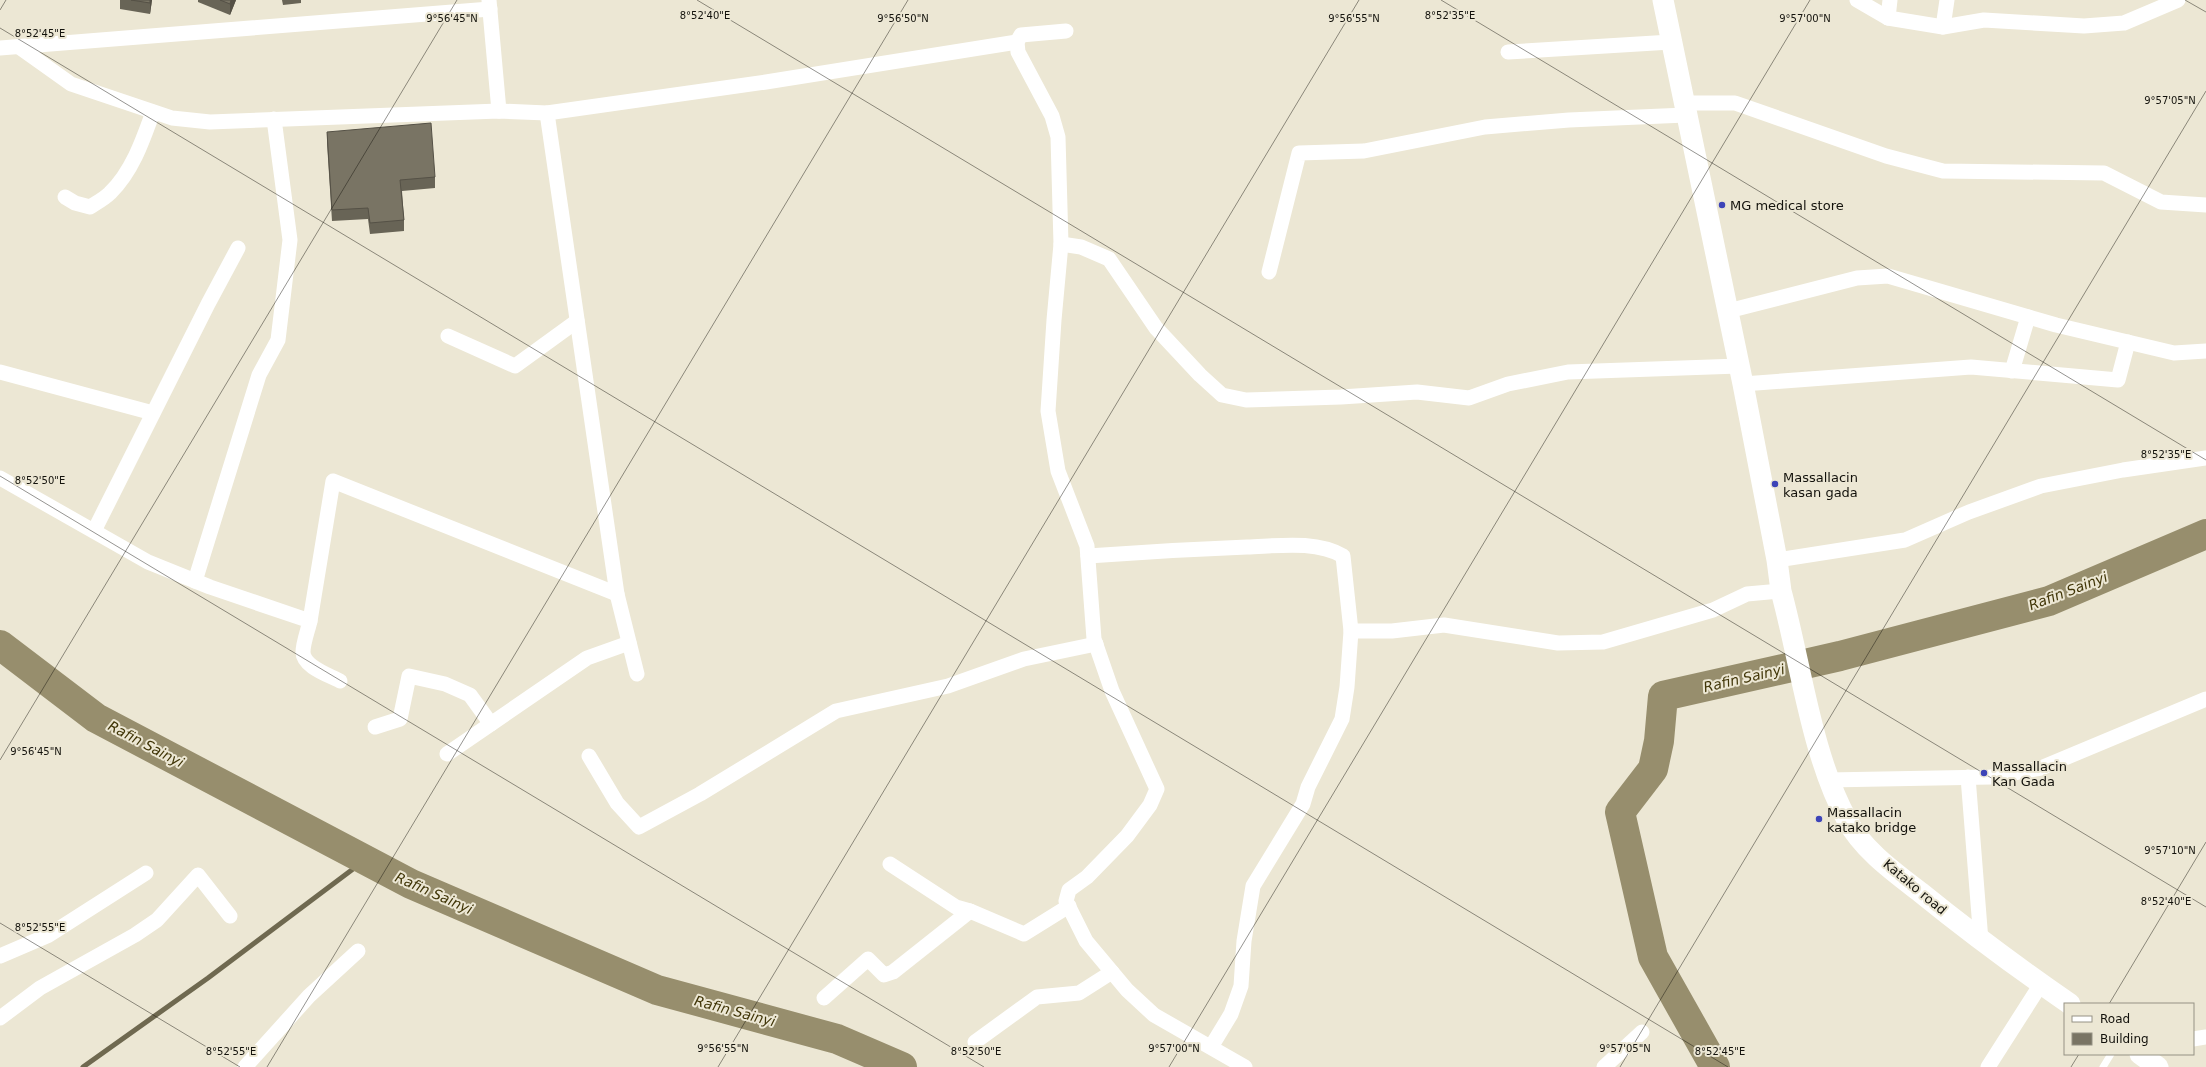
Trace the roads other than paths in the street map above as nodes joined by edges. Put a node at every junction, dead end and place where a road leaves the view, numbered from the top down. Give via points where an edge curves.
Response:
1 (1663, 0) edge
2 (1857, 0) edge
3 (1890, 0) edge
4 (1947, 0) edge
5 (2178, 0) edge
6 (490, 4) edge
7 (1888, 18) junction
8 (1943, 26) junction
9 (1066, 31) dead end
10 (1017, 42) junction
11 (1671, 42) junction
12 (19, 47) junction
13 (0, 48) edge
14 (1508, 52) dead end
15 (1685, 109) junction
16 (499, 111) junction
17 (153, 112) junction
18 (547, 113) junction
19 (274, 119) junction
20 (64, 197) dead end
21 (2206, 205) edge
22 (1062, 244) junction
23 (238, 248) dead end
24 (1269, 272) dead end
25 (1728, 311) junction
26 (2028, 317) junction
27 (577, 321) junction
28 (448, 336) dead end
29 (2128, 342) junction
30 (2206, 351) edge
31 (2012, 371) junction
32 (0, 372) edge
33 (1741, 375) junction
34 (153, 413) junction
35 (2206, 458) edge
36 (0, 478) edge
37 (94, 531) junction
38 (1088, 556) junction
39 (1777, 560) junction
40 (195, 581) junction
41 (1781, 591) junction
42 (617, 594) junction
43 (310, 621) junction
44 (1351, 631) junction
45 (629, 643) junction
46 (1096, 644) junction
47 (637, 674) dead end
48 (340, 681) dead end
49 (2206, 699) edge
50 (491, 724) junction
51 (375, 727) dead end
52 (447, 754) dead end
53 (589, 756) dead end
54 (1968, 777) junction
55 (1828, 780) junction
56 (890, 864) dead end
57 (146, 873) dead end
58 (1069, 906) junction
59 (970, 911) junction
60 (230, 916) dead end
61 (1981, 941) junction
62 (358, 950) dead end
63 (0, 956) edge
64 (1112, 972) junction
65 (2041, 984) junction
66 (824, 998) dead end
67 (2069, 1003) edge
68 (0, 1018) edge
69 (1642, 1032) dead end
70 (2206, 1037) edge
71 (2194, 1039) edge
72 (975, 1042) dead end
73 (1211, 1047) junction
74 (2110, 1055) edge
75 (2141, 1055) edge
76 (245, 1067) edge
77 (1245, 1067) edge
78 (1604, 1067) edge
79 (1988, 1067) edge
80 (2103, 1067) edge
81 (2158, 1067) edge

1 - 11 street, Katako road
2 - 7 street
3 - 7 street
4 - 8 street
5 - 8 street via 2124,23 2084,26 1984,20
6 - 12 street
6 - 16 street
7 - 8 street
9 - 10 street via 1021,35
10 - 18 street via 766,82
10 - 22 street via 1018,52 1052,116 1058,137
11 - 14 street
11 - 15 street, Katako road
12 - 13 street
12 - 17 street via 71,84
15 - 21 street via 1736,103 1886,156 1943,170 2104,173 2161,202
15 - 24 street via 1485,127 1364,151 1299,153
15 - 25 street, Katako road
16 - 18 street
16 - 19 street
17 - 19 street via 172,118 210,122
17 - 20 street via 129,168 110,193 90,207
18 - 27 street
19 - 40 street via 290,240 278,340 259,375
22 - 33 street via 1081,247 1109,259 1156,328 1200,375 1222,395 1246,400 1416,392 1469,398 1508,384 1568,372
22 - 38 street via 1048,411 1058,471 1087,546
23 - 34 street
25 - 26 street via 1857,278 1888,276
25 - 33 street, Katako road
26 - 29 street
26 - 31 street
27 - 28 street via 515,366
27 - 42 street
29 - 30 street via 2174,353
29 - 31 street via 2118,380
31 - 33 street via 1971,367
32 - 34 street
33 - 39 street, Katako road
34 - 37 street
35 - 39 street via 2123,470 2041,486 1969,512 1905,540
36 - 37 street
37 - 40 street via 148,562
38 - 44 street via 1205,548 1298,546 1334,550 1342,556
38 - 46 street
39 - 41 street, Katako road
40 - 43 street
41 - 44 street via 1747,594 1714,610 1603,642 1558,643 1444,625 1392,631
41 - 55 street, Katako road
42 - 43 street via 333,481
42 - 45 street
43 - 48 street via 303,653 305,659 315,668
44 - 73 street via 1348,688 1342,718 1308,787 1303,804 1253,886 1244,941 1241,986 1231,1014
45 - 47 street
45 - 50 street via 588,658
46 - 53 street via 1024,659 948,686 836,711 700,794 639,827 617,803
46 - 58 street via 1112,690 1157,789 1150,805 1127,836 1087,877 1069,890 1066,901
49 - 54 street via 2042,768 1992,777
50 - 51 street via 470,695 445,684 409,676 400,719
50 - 52 street
54 - 55 street
54 - 61 street
55 - 61 street, Katako road via 1847,821 1868,847
56 - 59 street via 956,908
57 - 63 street via 49,935
58 - 59 street via 1024,934
58 - 64 street via 1086,941
59 - 66 street via 893,972 884,975 868,960
60 - 68 street via 198,874 157,920 40,988
61 - 65 street, Katako road
62 - 76 street via 309,996
64 - 72 street via 1079,993 1037,997
64 - 73 street via 1126,990 1154,1015
65 - 67 street, Katako road
65 - 79 street
69 - 78 street
70 - 71 street
73 - 77 street
74 - 80 lane
75 - 81 street

